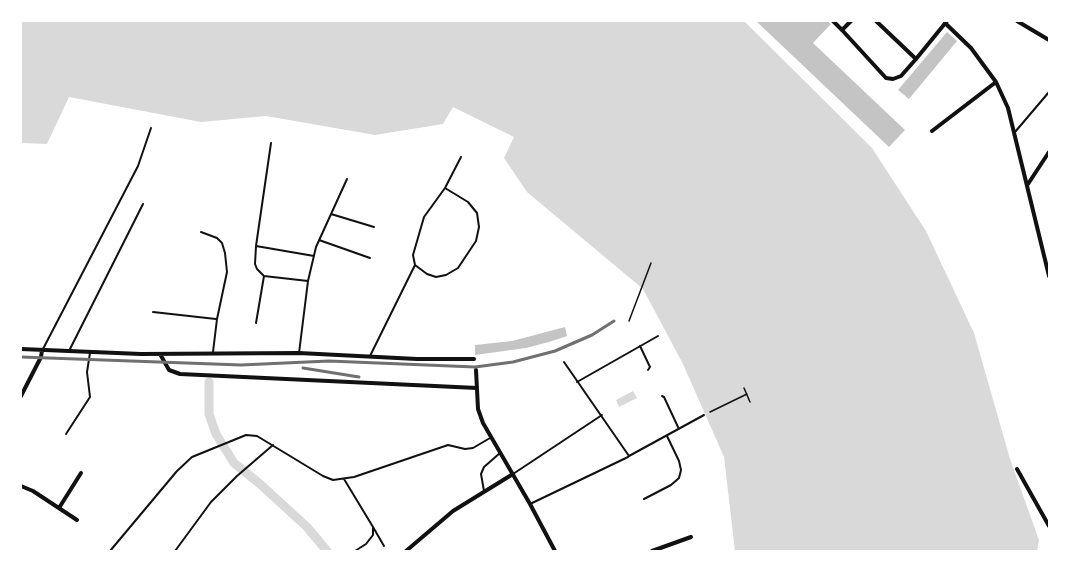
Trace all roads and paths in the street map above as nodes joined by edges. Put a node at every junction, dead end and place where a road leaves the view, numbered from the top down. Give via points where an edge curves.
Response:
1 (832, 21) edge
2 (851, 21) edge
3 (876, 21) edge
4 (1017, 21) edge
5 (946, 22) edge
6 (842, 30) junction
7 (1049, 40) edge
8 (916, 59) junction
9 (996, 82) junction
10 (1049, 92) edge
11 (151, 128) dead end
12 (932, 130) dead end
13 (1015, 132) junction
14 (271, 143) dead end
15 (1049, 152) edge
16 (461, 158) dead end
17 (347, 179) dead end
18 (1028, 185) junction
19 (445, 188) junction
20 (143, 204) dead end
21 (330, 214) junction
22 (374, 227) dead end
23 (201, 232) dead end
24 (318, 240) junction
25 (256, 246) junction
26 (314, 256) junction
27 (370, 258) dead end
28 (651, 263) dead end
29 (415, 265) junction
30 (264, 276) junction
31 (1049, 276) edge
32 (308, 281) junction
33 (153, 312) dead end
34 (216, 319) junction
35 (629, 321) dead end
36 (256, 323) dead end
37 (658, 336) dead end
38 (640, 346) junction
39 (21, 349) edge
40 (42, 350) junction
41 (69, 351) junction
42 (90, 352) junction
43 (213, 353) junction
44 (299, 353) junction
45 (160, 354) junction
46 (370, 356) junction
47 (474, 359) dead end
48 (564, 362) dead end
49 (477, 370) dead end
50 (648, 370) dead end
51 (577, 382) junction
52 (477, 388) junction
53 (744, 388) dead end
54 (747, 394) junction
55 (21, 396) edge
56 (662, 396) dead end
57 (750, 402) dead end
58 (602, 415) junction
59 (704, 415) joint
60 (679, 428) junction
61 (66, 434) dead end
62 (667, 436) junction
63 (490, 438) junction
64 (273, 445) junction
65 (500, 453) junction
66 (629, 456) junction
67 (1017, 469) dead end
68 (81, 473) dead end
69 (513, 474) junction
70 (344, 479) junction
71 (21, 486) edge
72 (484, 491) junction
73 (644, 499) dead end
74 (530, 504) junction
75 (59, 508) junction
76 (77, 520) dead end
77 (1049, 526) edge
78 (373, 527) junction
79 (691, 537) dead end
80 (384, 546) dead end
81 (408, 550) edge
82 (110, 551) edge
83 (175, 551) edge
84 (355, 551) edge
85 (555, 551) edge
86 (652, 551) edge

1 - 6 street
2 - 6 street
3 - 8 street
4 - 7 street
5 - 8 street
5 - 9 street
6 - 8 street via 886,78 901,76
9 - 12 street
9 - 13 street
10 - 13 lane
11 - 40 lane via 138,166
13 - 18 street
14 - 25 lane
15 - 18 street
16 - 19 lane
17 - 21 lane
18 - 31 street
19 - 29 lane via 424,217 413,255
19 - 29 lane via 468,202 477,213 476,241 458,268 446,275 436,277
20 - 41 lane
21 - 22 lane
21 - 24 lane
23 - 34 lane via 217,238 225,253 227,272
24 - 26 lane
24 - 27 lane
25 - 26 lane
25 - 30 lane via 255,264
26 - 32 lane
28 - 35 path
29 - 46 lane
30 - 32 lane
30 - 36 lane
32 - 44 lane
33 - 34 lane
34 - 43 lane
37 - 38 lane
38 - 50 lane
38 - 51 lane
39 - 40 street
40 - 41 street
40 - 55 street
41 - 42 street
42 - 45 street
42 - 61 lane via 90,397
43 - 44 street
43 - 45 street
44 - 46 street
45 - 52 street via 169,370 180,374
46 - 47 street
48 - 51 lane
49 - 52 street
51 - 58 lane
52 - 63 street via 477,409
53 - 54 path
54 - 57 path
54 - 59 path
56 - 60 lane
58 - 66 lane
58 - 69 lane
59 - 60 lane
60 - 62 lane
62 - 66 lane
62 - 73 lane via 679,461 679,478
63 - 65 street
63 - 70 lane via 473,448 448,444
64 - 70 lane via 323,476
64 - 82 lane via 246,435 192,458
64 - 83 lane via 211,502
65 - 69 street
65 - 72 lane via 481,474
66 - 74 lane
67 - 77 street
68 - 75 street
69 - 72 street
69 - 74 street
70 - 78 lane
71 - 75 street
72 - 81 street via 453,511
74 - 85 street
75 - 76 street
78 - 80 lane
78 - 84 lane via 373,535
79 - 86 street

